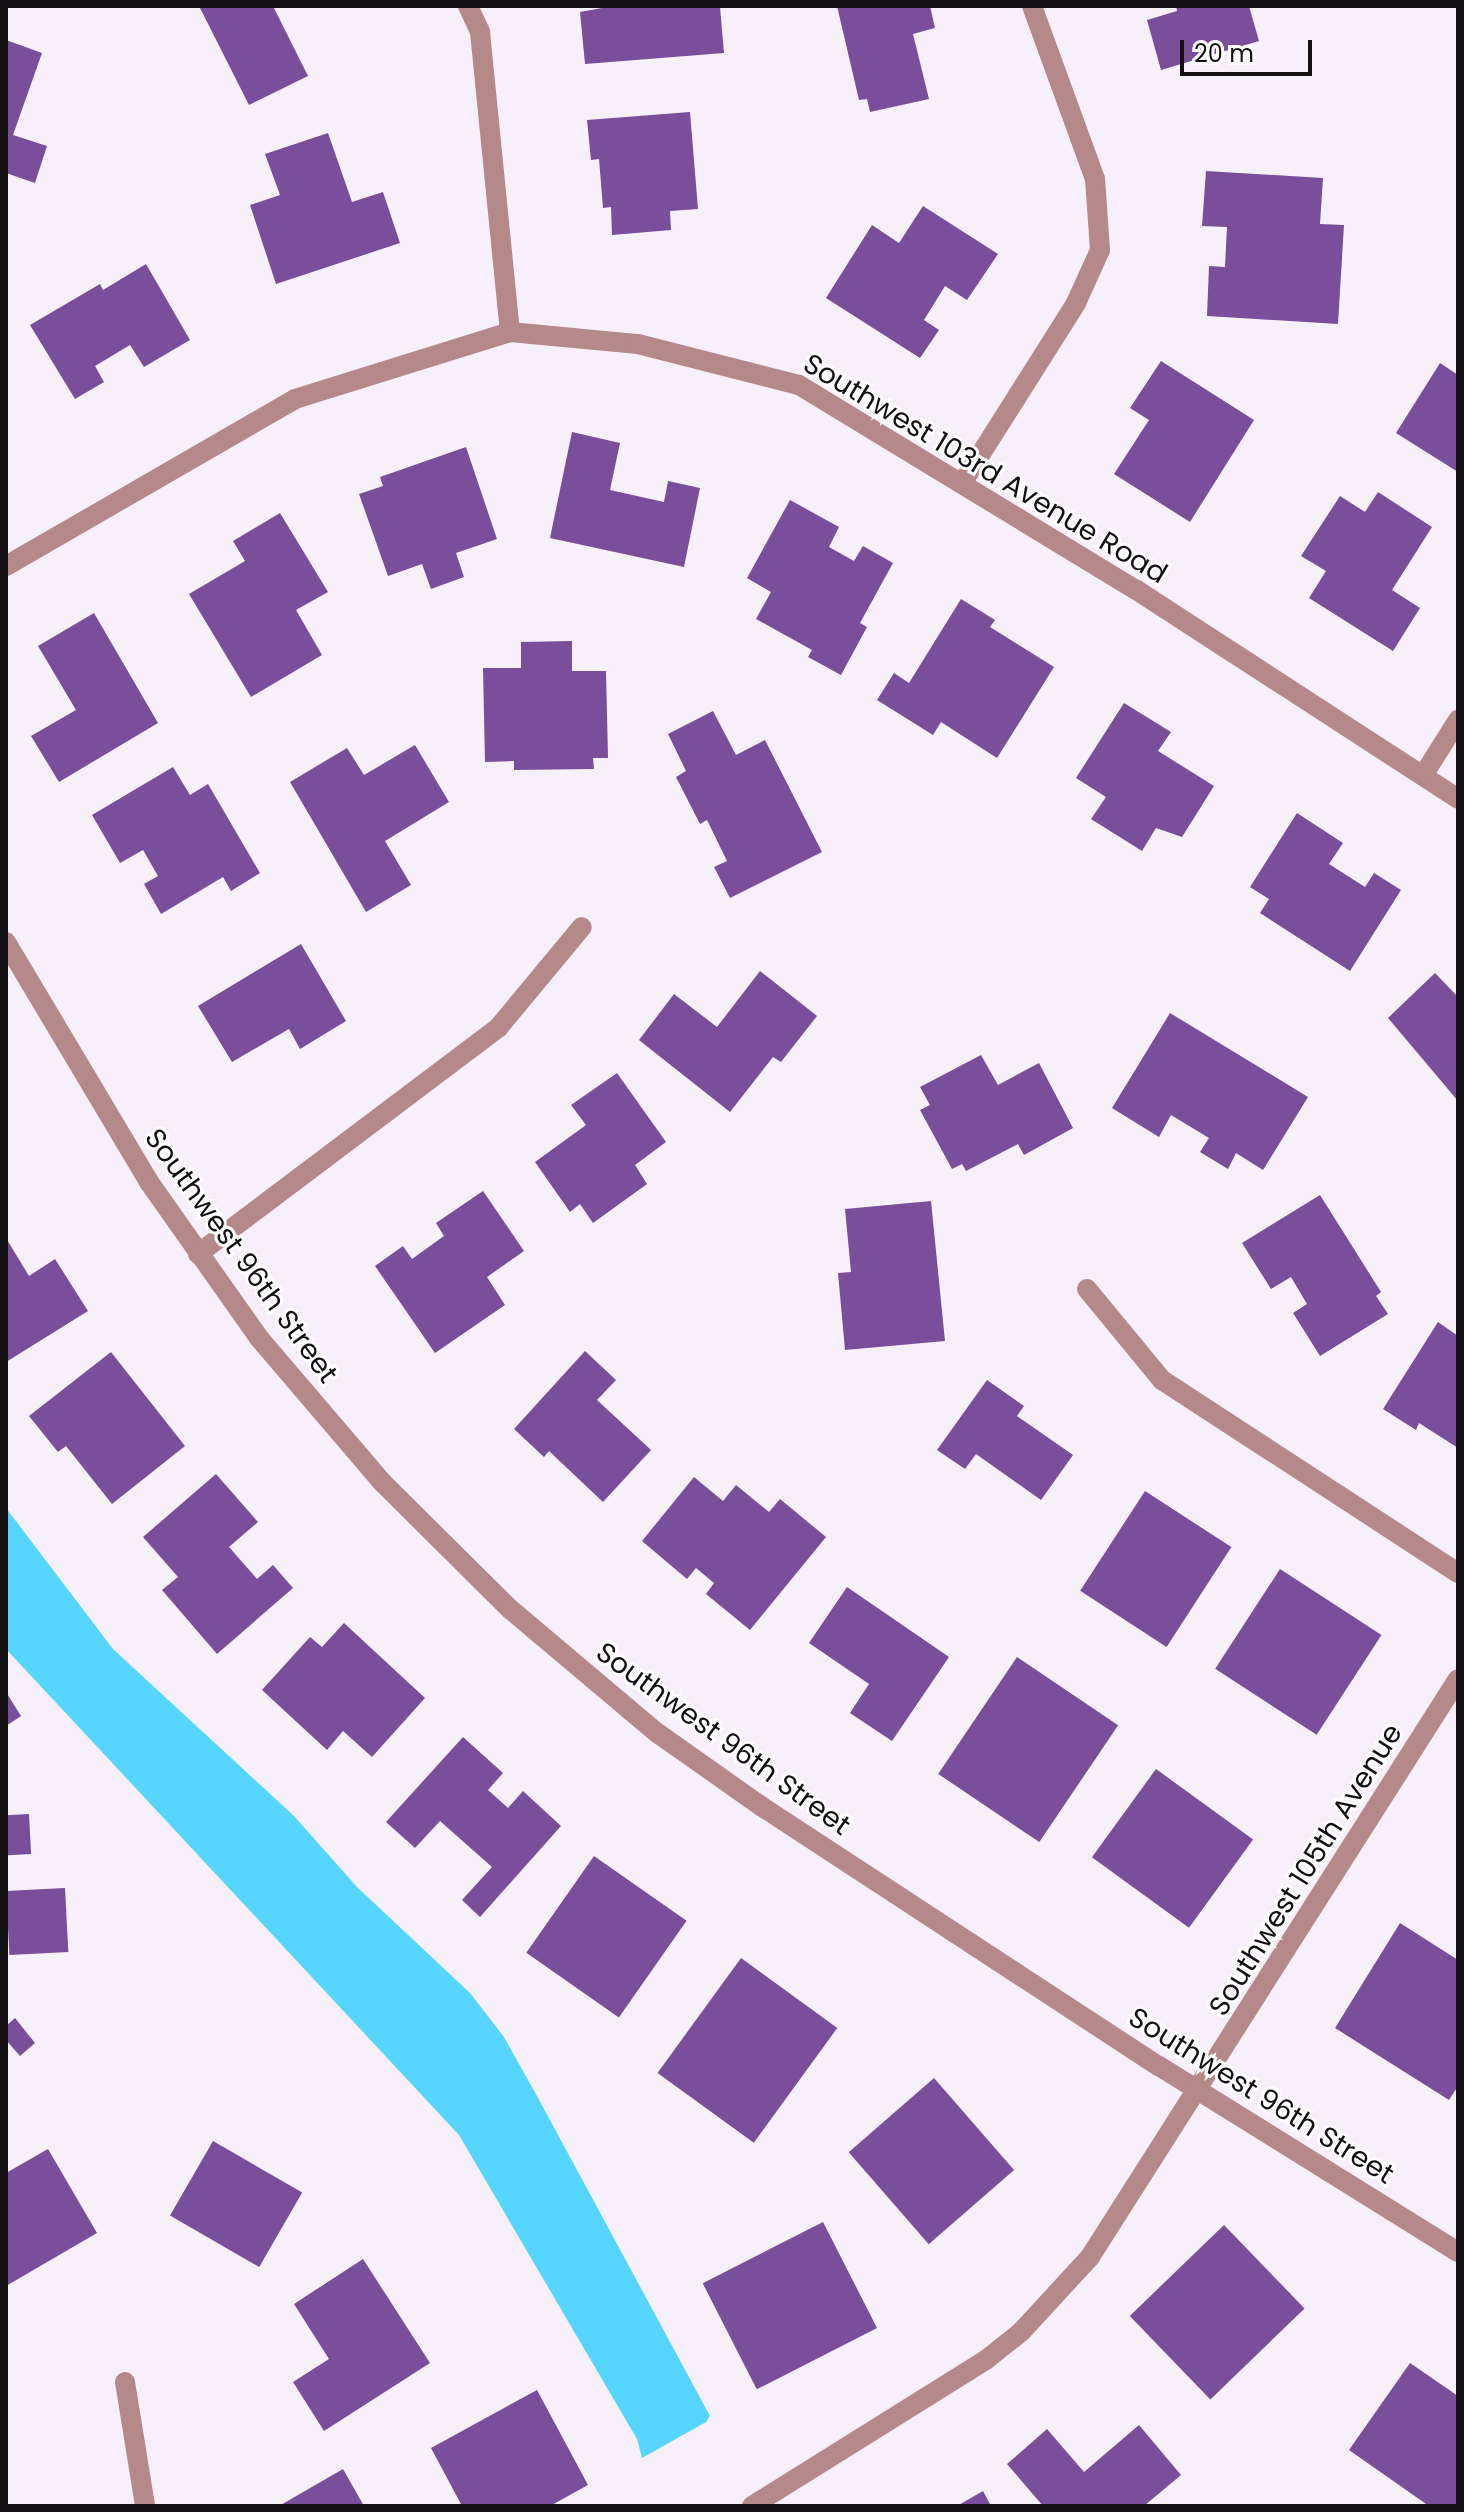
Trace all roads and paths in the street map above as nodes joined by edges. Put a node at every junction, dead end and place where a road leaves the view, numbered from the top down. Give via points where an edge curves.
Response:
1 (468, 6) edge
2 (1032, 6) edge
3 (510, 332) junction
4 (963, 482) junction
5 (6, 566) edge
6 (1458, 720) edge
7 (1424, 774) junction
8 (1458, 799) edge
9 (582, 927) dead end
10 (6, 942) edge
11 (198, 1254) junction
12 (1087, 1289) dead end
13 (1458, 1573) edge
14 (1458, 1679) edge
15 (1199, 2092) junction
16 (1458, 2252) edge
17 (125, 2382) dead end
18 (145, 2506) edge
19 (752, 2506) edge

1 - 3 street via 480,32
2 - 4 street via 1095,179 1100,250 1076,303
3 - 4 street, Southwest 103rd Avenue Road via 638,344 799,385
3 - 5 street, Southwest 103rd Avenue Road via 295,399
4 - 7 street, Southwest 103rd Avenue Road
6 - 7 street
7 - 8 street, Southwest 103rd Avenue Road
9 - 11 street via 498,1028
10 - 11 street, Southwest 96th Street
11 - 15 street, Southwest 96th Street via 304,1394 382,1482 583,1673 761,1806
12 - 13 street via 1162,1380
14 - 15 street, Southwest 105th Avenue
15 - 16 street, Southwest 96th Street
15 - 19 street, Southwest 105th Avenue via 1090,2257 1021,2332 951,2385
17 - 18 street

